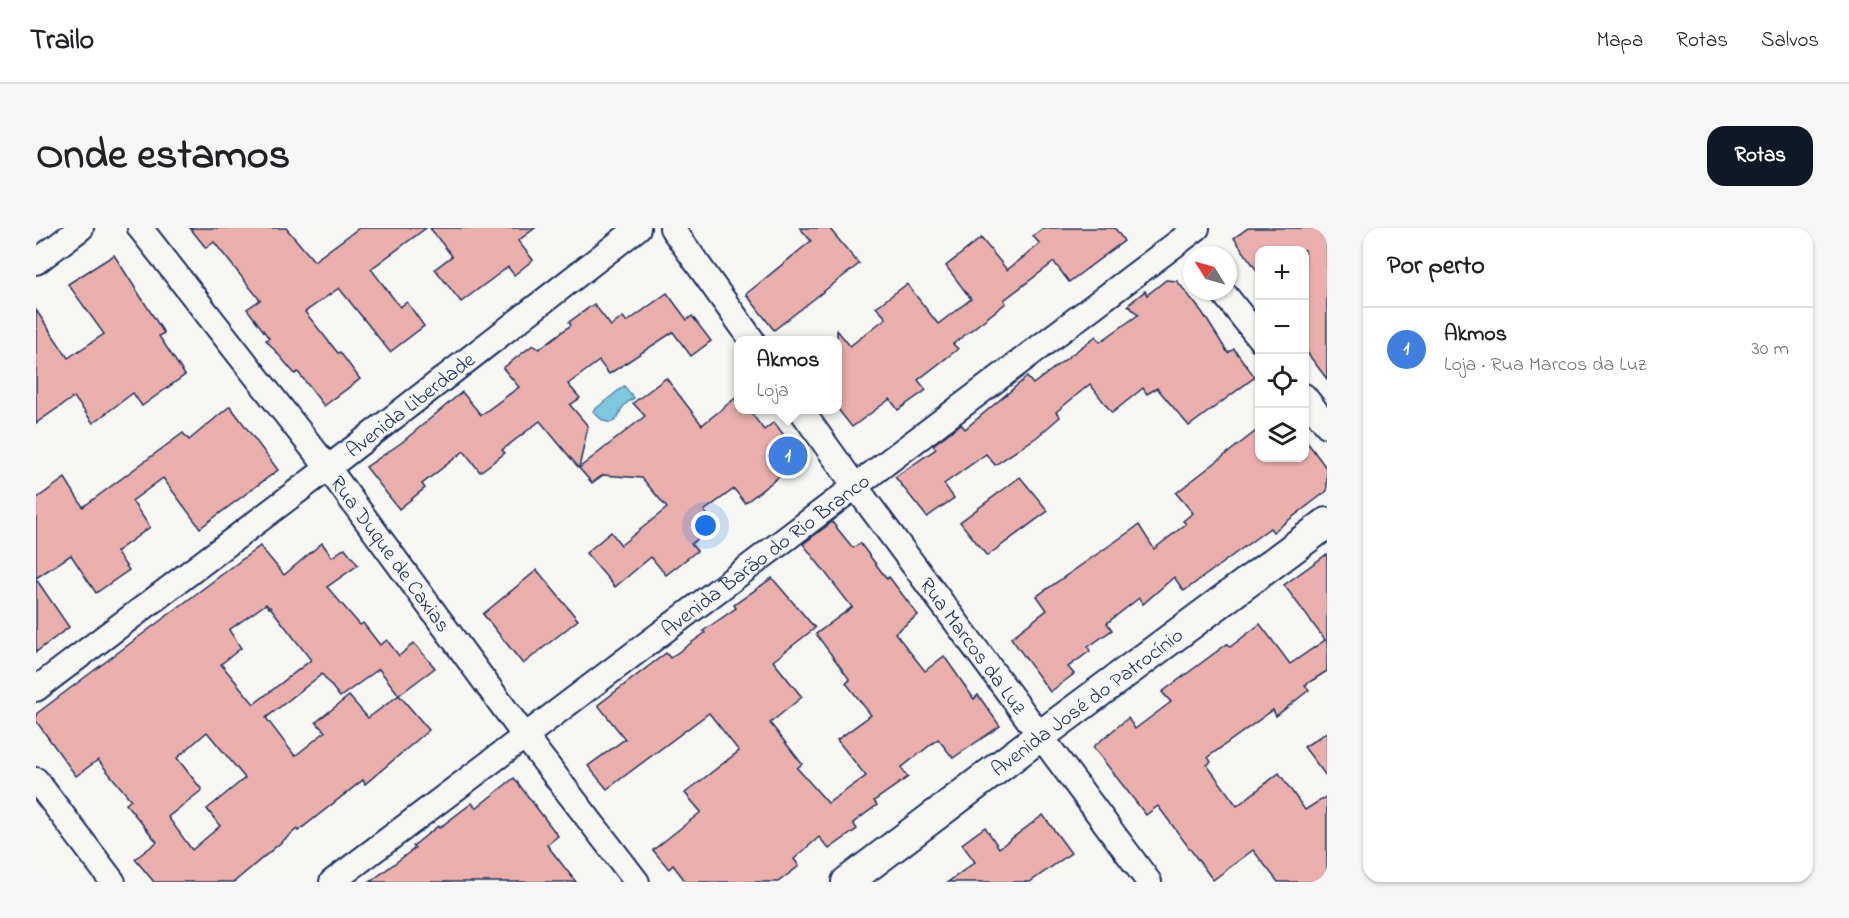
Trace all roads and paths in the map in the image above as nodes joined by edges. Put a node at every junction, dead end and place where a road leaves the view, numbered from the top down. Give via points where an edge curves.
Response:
1 (81, 228) edge
2 (140, 228) edge
3 (638, 228) edge
4 (672, 228) edge
5 (1187, 238) edge
6 (36, 262) edge
7 (1229, 300) edge
8 (1255, 333) edge
9 (749, 336) edge
10 (1309, 401) edge
11 (804, 414) edge
12 (1327, 425) edge
13 (328, 468) junction
14 (855, 486) junction
15 (1327, 523) edge
16 (36, 689) edge
17 (524, 735) junction
18 (1040, 736) junction
19 (36, 780) edge
20 (113, 882) edge
21 (332, 882) edge
22 (637, 882) edge
23 (847, 882) edge
24 (1149, 882) edge

1 - 6 street
2 - 13 street, Rua Duque de Caxias
3 - 13 street, Avenida Liberdade
4 - 9 street
5 - 14 street, Avenida Barão do Rio Branco
7 - 8 street
10 - 12 street
11 - 14 street, Rua Marcos da Luz
13 - 16 street, Avenida Liberdade
13 - 17 street, Rua Duque de Caxias
14 - 17 street, Avenida Barão do Rio Branco
14 - 18 street, Rua Marcos da Luz
15 - 18 street, Avenida José do Patrocínio
17 - 21 street, Avenida Barão do Rio Branco
17 - 22 street, Rua Duque de Caxias
18 - 23 street, Avenida José do Patrocínio
18 - 24 street, Rua Marcos da Luz
19 - 20 street

